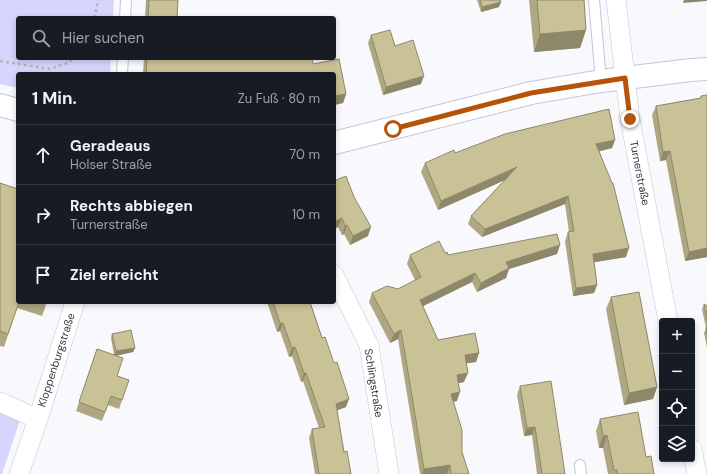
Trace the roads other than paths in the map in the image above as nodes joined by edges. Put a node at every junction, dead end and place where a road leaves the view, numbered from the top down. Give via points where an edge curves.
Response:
1 (126, 0) edge
2 (594, 0) edge
3 (616, 0) edge
4 (125, 16) edge
5 (123, 60) edge
6 (707, 69) edge
7 (122, 72) edge
8 (625, 78) junction
9 (601, 82) junction
10 (0, 105) edge
11 (16, 109) edge
12 (336, 142) edge
13 (336, 279) edge
14 (74, 304) edge
15 (667, 318) edge
16 (0, 402) edge
17 (38, 419) junction
18 (695, 462) edge
19 (19, 474) edge
20 (389, 474) edge
21 (697, 474) edge

1 - 4 lane
2 - 9 lane
3 - 8 street, Turnerstraße
5 - 7 lane
6 - 8 main road
8 - 9 main road
8 - 15 street, Turnerstraße via 630,119
9 - 12 main road via 531,93
10 - 11 main road
13 - 20 street, Schlingstraße via 369,345
14 - 17 street, Kloppenburgstraße
16 - 17 street, Kloppenburgstraße
17 - 19 street, Kloppenburgstraße
18 - 21 street

